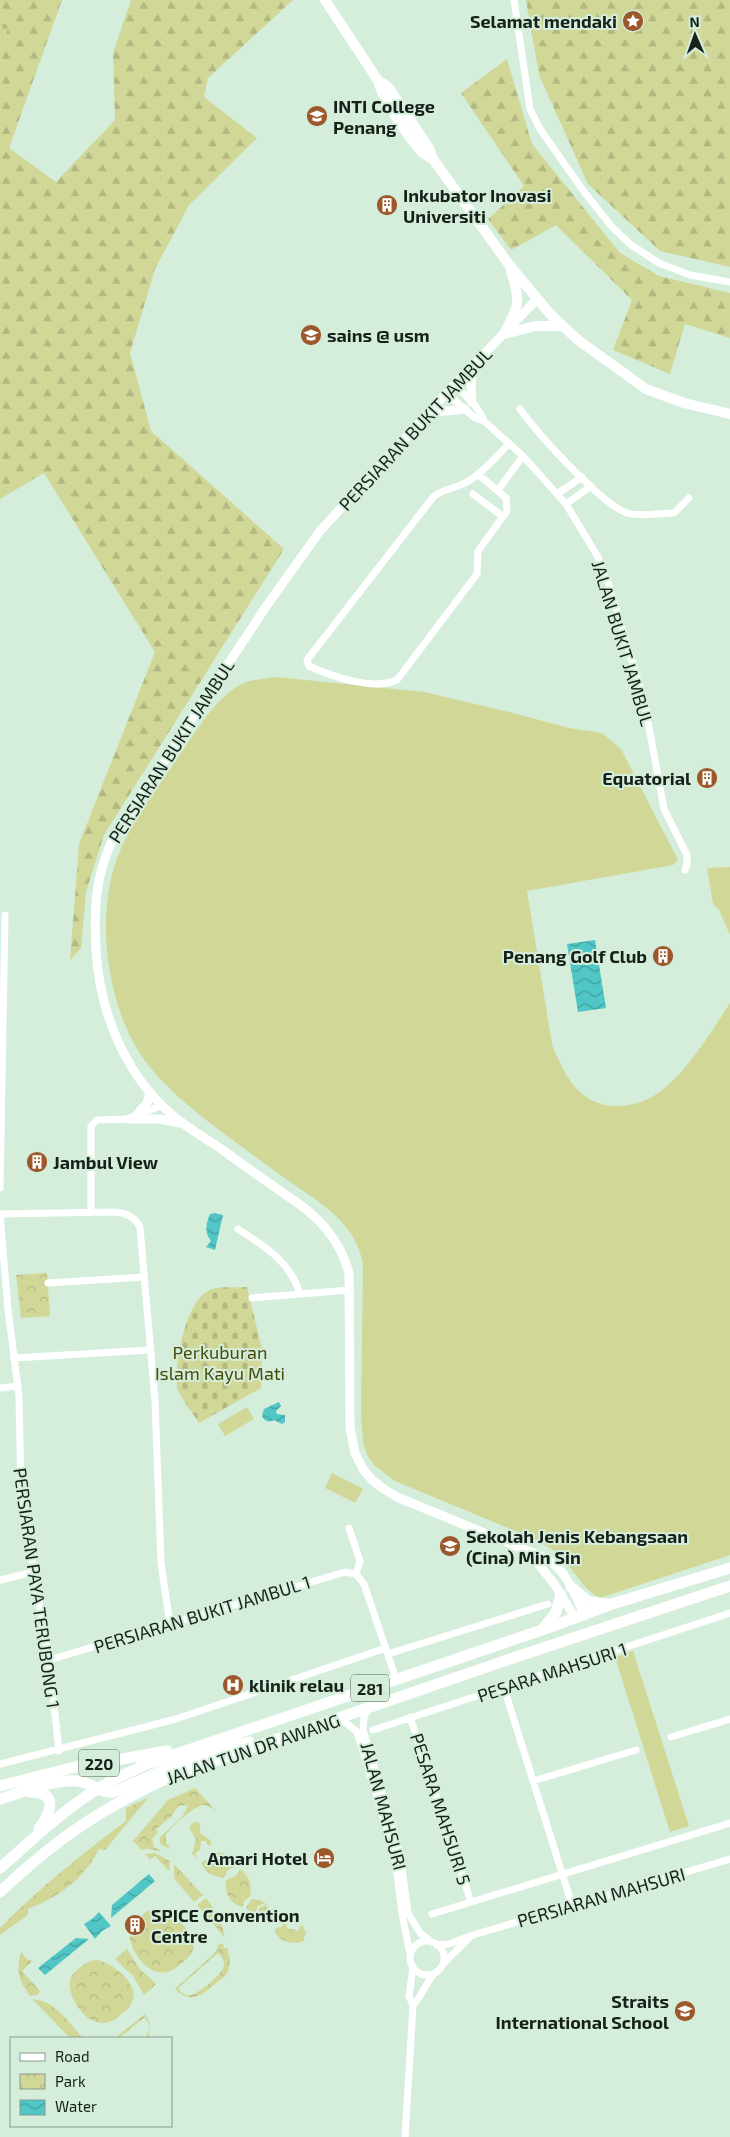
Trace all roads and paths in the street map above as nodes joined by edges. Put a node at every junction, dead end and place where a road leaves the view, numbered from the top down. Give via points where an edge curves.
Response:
1 (325, 0) edge
2 (514, 0) edge
3 (510, 266) junction
4 (730, 282) edge
5 (537, 299) junction
6 (563, 326) junction
7 (504, 334) junction
8 (473, 364) junction
9 (454, 385) junction
10 (446, 393) junction
11 (472, 402) junction
12 (520, 409) dead end
13 (465, 410) junction
14 (428, 413) junction
15 (730, 414) edge
16 (484, 421) junction
17 (509, 444) junction
18 (522, 456) junction
19 (478, 474) junction
20 (582, 477) junction
21 (591, 486) junction
22 (498, 490) junction
23 (473, 494) dead end
24 (557, 494) junction
25 (689, 498) dead end
26 (566, 504) junction
27 (502, 516) junction
28 (685, 870) dead end
29 (5, 915) dead end
30 (1, 1064) edge
31 (150, 1092) junction
32 (162, 1105) junction
33 (133, 1118) junction
34 (187, 1125) junction
35 (0, 1188) edge
36 (91, 1212) junction
37 (0, 1215) edge
38 (238, 1229) dead end
39 (144, 1277) junction
40 (48, 1283) dead end
41 (350, 1290) junction
42 (300, 1294) junction
43 (252, 1298) dead end
44 (150, 1350) junction
45 (14, 1358) junction
46 (18, 1386) junction
47 (0, 1388) edge
48 (349, 1528) dead end
49 (528, 1551) junction
50 (730, 1568) edge
51 (33, 1572) junction
52 (356, 1574) junction
53 (0, 1580) edge
54 (730, 1586) edge
55 (571, 1587) junction
56 (561, 1595) junction
57 (548, 1604) dead end
58 (612, 1604) junction
59 (730, 1613) edge
60 (582, 1620) junction
61 (170, 1624) junction
62 (608, 1626) junction
63 (542, 1630) junction
64 (568, 1639) junction
65 (387, 1651) junction
66 (49, 1660) junction
67 (396, 1679) junction
68 (504, 1688) junction
69 (369, 1708) junction
70 (410, 1717) junction
71 (340, 1718) junction
72 (730, 1719) edge
73 (373, 1730) dead end
74 (360, 1731) junction
75 (288, 1736) junction
76 (671, 1737) dead end
77 (199, 1746) junction
78 (636, 1750) dead end
79 (58, 1751) junction
80 (0, 1764) edge
81 (533, 1781) junction
82 (0, 1786) edge
83 (99, 1788) junction
84 (24, 1792) junction
85 (0, 1799) edge
86 (730, 1823) edge
87 (34, 1836) junction
88 (730, 1859) edge
89 (0, 1868) edge
90 (562, 1873) junction
91 (0, 1892) edge
92 (471, 1902) junction
93 (572, 1905) junction
94 (405, 1913) junction
95 (432, 1914) dead end
96 (472, 1934) junction
97 (434, 1943) junction
98 (410, 1954) junction
99 (413, 1967) junction
100 (440, 1967) junction
101 (413, 2005) junction
102 (405, 2137) edge

1 - 3 main road via 413,140 422,152 433,159
2 - 4 street via 530,109 540,129 585,193 631,245 659,263 690,275
3 - 5 main road
3 - 7 main road via 519,296 515,314
5 - 6 main road
5 - 7 street, PERSIARAN BUKIT JAMBUL
6 - 7 main road via 535,326
6 - 15 main road via 646,389 684,403
7 - 8 street, PERSIARAN BUKIT JAMBUL
8 - 9 street, PERSIARAN BUKIT JAMBUL
8 - 11 street
9 - 10 street, PERSIARAN BUKIT JAMBUL
9 - 11 street, JALAN BUKIT JAMBUL
10 - 13 street, JALAN BUKIT JAMBUL
10 - 14 street, PERSIARAN BUKIT JAMBUL
11 - 16 street, JALAN BUKIT JAMBUL
12 - 20 street
13 - 14 street
13 - 16 street, JALAN BUKIT JAMBUL
14 - 31 street, PERSIARAN BUKIT JAMBUL via 312,543 260,616 105,855 94,906 100,990 126,1058
16 - 17 street, JALAN BUKIT JAMBUL
17 - 18 street, JALAN BUKIT JAMBUL
17 - 19 street
18 - 22 street
18 - 24 street, JALAN BUKIT JAMBUL
19 - 22 street
19 - 27 street via 434,496 307,660 309,666 333,677 380,684 397,680 477,574 478,551
20 - 21 street
20 - 24 street
21 - 25 street via 629,514 674,513
21 - 26 street
22 - 27 street via 506,498 507,511
23 - 27 street
24 - 26 street, JALAN BUKIT JAMBUL
26 - 28 street, JALAN BUKIT JAMBUL via 593,548 608,582 644,700 664,809 687,855
29 - 30 street
30 - 35 street
31 - 32 street, PERSIARAN BUKIT JAMBUL
31 - 33 street via 147,1103
32 - 33 street
32 - 34 street, PERSIARAN BUKIT JAMBUL
33 - 34 street via 168,1120
33 - 36 street via 97,1120 91,1126
34 - 41 street, PERSIARAN BUKIT JAMBUL via 313,1214 336,1241 345,1259
36 - 37 street
36 - 39 street via 121,1212 138,1222
37 - 45 street, PERSIARAN PAYA TERUBONG 1
38 - 42 street via 282,1262 297,1283
39 - 40 street
39 - 44 street
41 - 42 street
41 - 49 street, PERSIARAN BUKIT JAMBUL via 350,1428 354,1453 363,1469 372,1481 397,1497
42 - 43 street
44 - 45 street
44 - 61 street via 161,1563
45 - 46 street, PERSIARAN PAYA TERUBONG 1
46 - 47 street
46 - 51 street, PERSIARAN PAYA TERUBONG 1 via 20,1481
48 - 52 street via 360,1562
49 - 55 street, PERSIARAN BUKIT JAMBUL via 550,1561
49 - 56 street
50 - 58 main road, JALAN TUN DR AWANG / 281
51 - 53 street
51 - 66 street, PERSIARAN PAYA TERUBONG 1
52 - 61 street, PERSIARAN BUKIT JAMBUL 1 via 345,1572
52 - 65 street via 364,1584
54 - 62 main road, JALAN TUN DR AWANG / 281
55 - 58 main road via 592,1604
55 - 60 street, PERSIARAN BUKIT JAMBUL
56 - 60 street
56 - 63 main road via 556,1612
57 - 65 street
58 - 60 main road, JALAN TUN DR AWANG / 281
59 - 68 street, PESARA MAHSURI 1
60 - 62 main road
60 - 63 main road, JALAN TUN DR AWANG / 281
60 - 64 main road
61 - 66 street, PERSIARAN BUKIT JAMBUL 1
62 - 64 main road, JALAN TUN DR AWANG / 281
63 - 67 main road, JALAN TUN DR AWANG / 281
64 - 69 main road, JALAN TUN DR AWANG / 281
65 - 67 street
65 - 79 street via 176,1719
66 - 79 street, PERSIARAN PAYA TERUBONG 1
67 - 77 main road, JALAN TUN DR AWANG / 281
68 - 70 street, PESARA MAHSURI 1
68 - 81 street
69 - 71 main road, JALAN TUN DR AWANG / 281
69 - 74 street
70 - 73 street, PESARA MAHSURI 1
70 - 92 street, PESARA MAHSURI 5
71 - 74 street
71 - 75 main road, JALAN TUN DR AWANG / 281
72 - 76 street
74 - 94 street, JALAN MAHSURI via 400,1853
75 - 83 main road via 235,1744 168,1767 117,1791 107,1792
75 - 91 main road, JALAN TUN DR AWANG / 281 via 179,1773 116,1804 60,1839
77 - 82 main road, 220 via 70,1768
77 - 83 main road, JALAN TUN DR AWANG / 281 via 144,1766
78 - 81 street
79 - 80 street
81 - 90 street
83 - 84 main road, 220 via 87,1782 68,1781
83 - 87 main road, JALAN TUN DR AWANG / 281
84 - 85 main road, 220
84 - 87 main road via 42,1793 49,1798 46,1817
86 - 90 street
87 - 89 main road, JALAN TUN DR AWANG / 281
88 - 93 street, PERSIARAN MAHSURI
90 - 92 street
90 - 93 street
92 - 95 street
93 - 96 street, PERSIARAN MAHSURI
94 - 97 street via 420,1933
94 - 98 street, JALAN MAHSURI
96 - 97 street, PERSIARAN MAHSURI via 449,1944
96 - 100 street, PERSIARAN MAHSURI
97 - 98 street via 426,1941 416,1945
97 - 100 street via 443,1956
98 - 99 street
99 - 100 street via 425,1974
99 - 101 street, PERSIARAN MAHSURI via 410,1996
100 - 101 street, PERSIARAN MAHSURI
101 - 102 street, PERSIARAN MAHSURI

